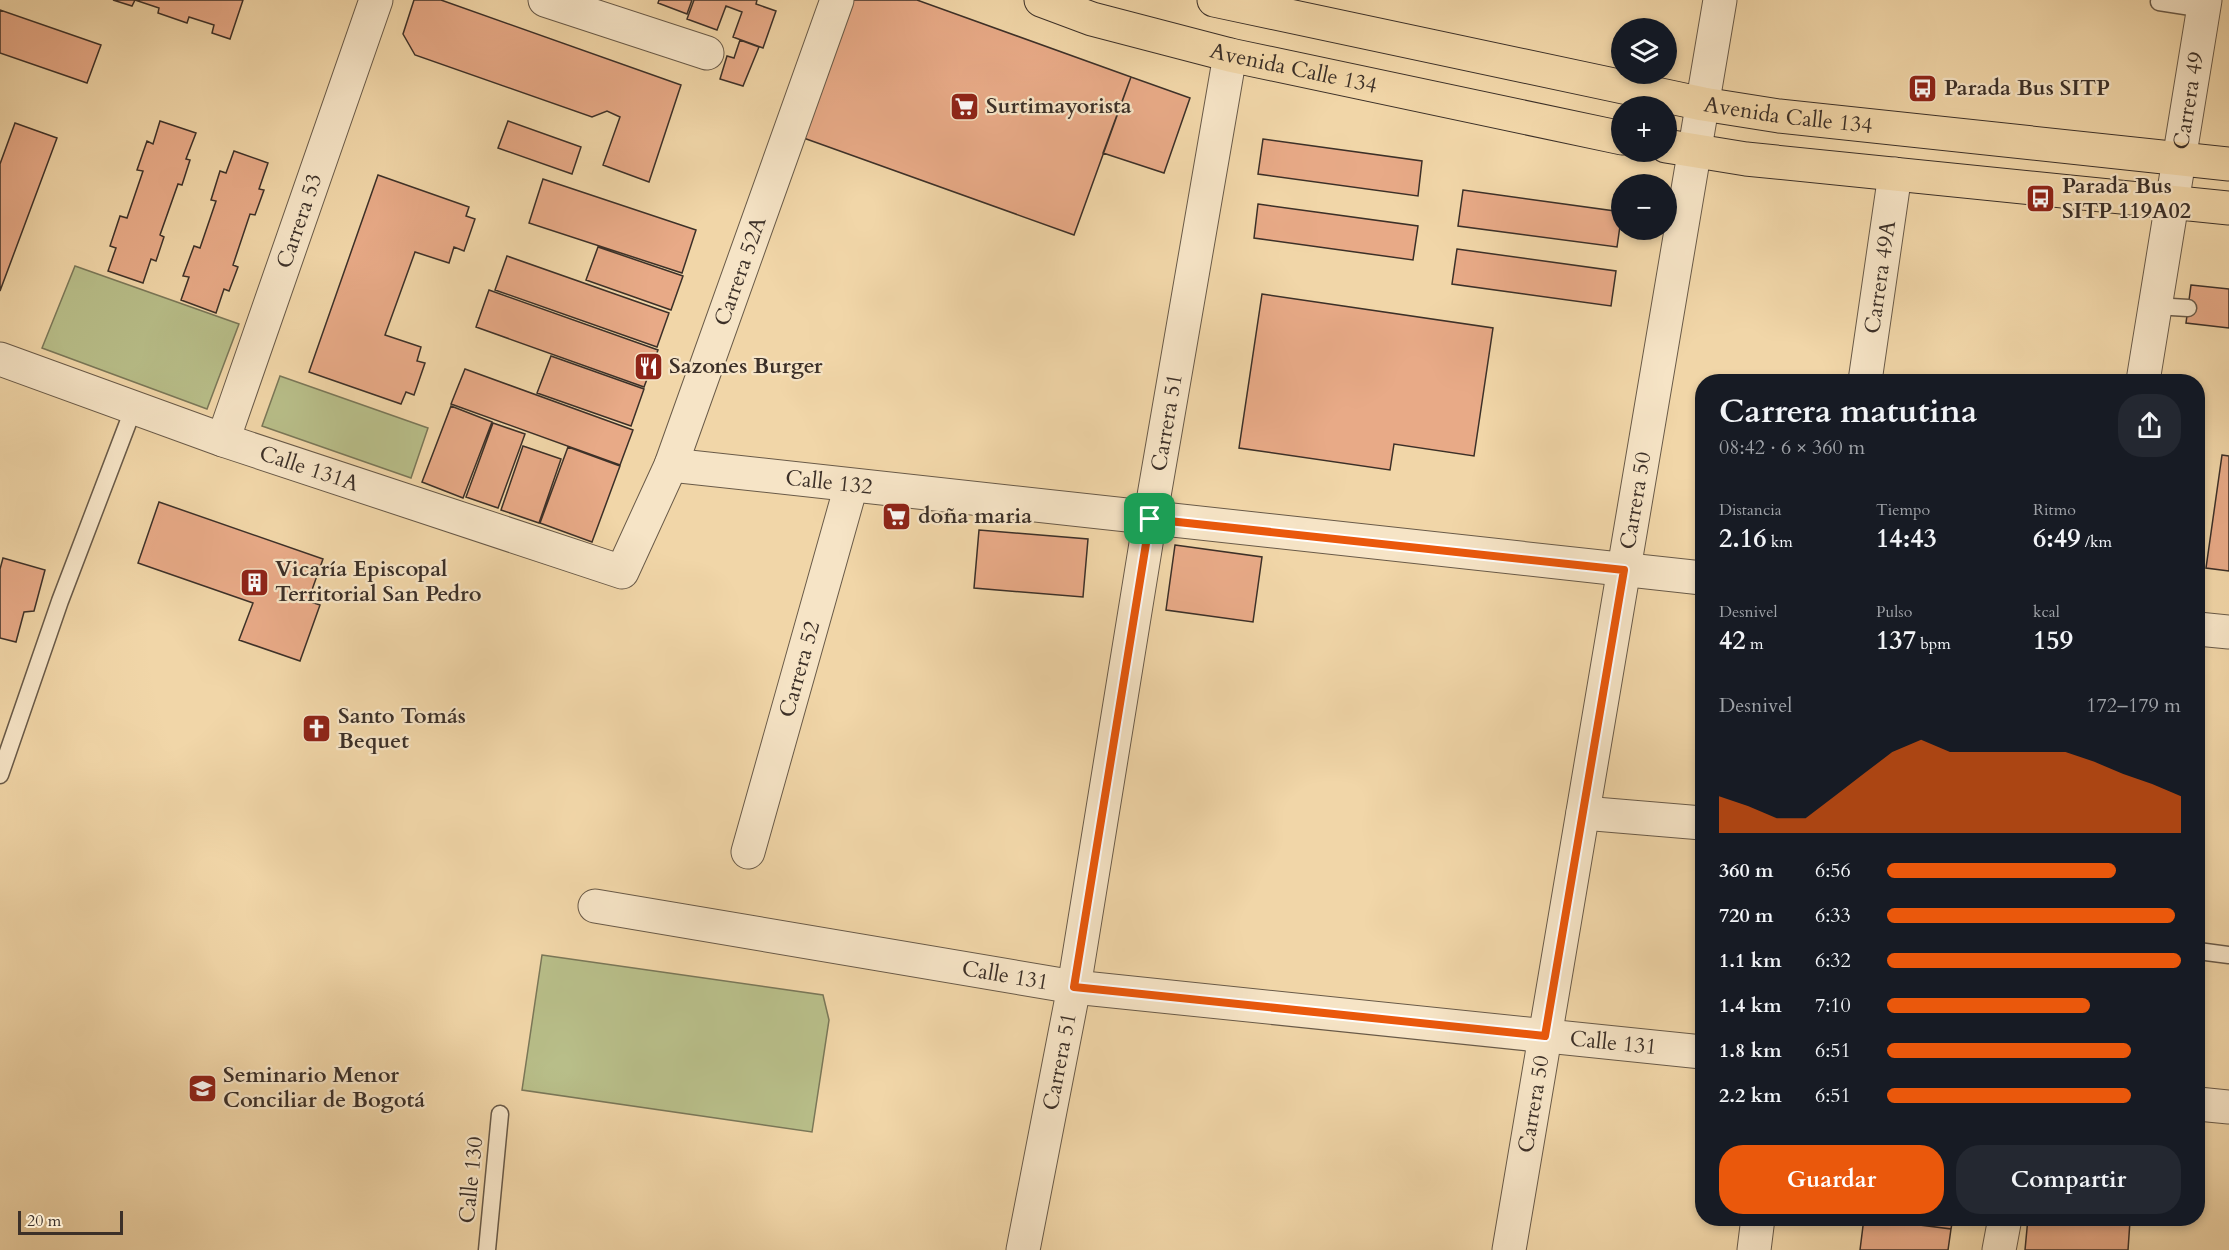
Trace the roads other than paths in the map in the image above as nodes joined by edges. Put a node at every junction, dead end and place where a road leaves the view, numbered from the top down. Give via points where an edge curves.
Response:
1 (376, 0) edge
2 (545, 0) edge
3 (837, 0) edge
4 (1041, 0) edge
5 (1720, 0) edge
6 (1231, 2) edge
7 (2159, 2) dead end
8 (2205, 4) edge
9 (707, 52) dead end
10 (1230, 56) junction
11 (1703, 104) junction
12 (1611, 136) edge
13 (1681, 149) edge
14 (2179, 158) junction
15 (2229, 164) edge
16 (1895, 174) junction
17 (2173, 201) junction
18 (2229, 208) edge
19 (2155, 306) junction
20 (2188, 308) dead end
21 (0, 359) edge
22 (1866, 374) edge
23 (2144, 374) edge
24 (134, 407) junction
25 (223, 440) junction
26 (671, 465) junction
27 (851, 486) junction
28 (1150, 519) junction
29 (1624, 570) junction
30 (622, 572) joint
31 (1695, 577) edge
32 (2205, 630) edge
33 (2229, 632) edge
34 (0, 775) edge
35 (1583, 813) junction
36 (1695, 822) edge
37 (747, 852) dead end
38 (595, 906) dead end
39 (2205, 952) edge
40 (2229, 955) edge
41 (1074, 987) junction
42 (1545, 1036) junction
43 (1695, 1051) edge
44 (2205, 1105) edge
45 (2229, 1107) edge
46 (500, 1114) dead end
47 (1757, 1226) edge
48 (2004, 1226) edge
49 (487, 1250) edge
50 (1023, 1250) edge
51 (1509, 1250) edge
52 (1754, 1250) edge
53 (1999, 1250) edge

1 - 25 street, Carrera 53
2 - 9 street
3 - 26 street, Carrera 52A
4 - 10 main road, Avenida Calle 134 via 1103,22
5 - 11 street, Carrera 50
6 - 11 main road, Avenida Calle 134
7 - 8 lane
8 - 14 street, Carrera 49
10 - 12 main road, Avenida Calle 134
10 - 28 street, Carrera 51
11 - 13 street, Carrera 50
11 - 14 main road, Avenida Calle 134
13 - 16 main road, Avenida Calle 134
13 - 29 street, Carrera 50
14 - 15 main road, Avenida Calle 134
14 - 17 street, Carrera 49
16 - 17 main road, Avenida Calle 134
16 - 22 street, Carrera 49A
17 - 18 main road, Avenida Calle 134
17 - 19 street, Carrera 49
19 - 20 lane
19 - 23 street, Carrera 49
21 - 24 street, Calle 131A
24 - 25 street, Calle 131A
24 - 34 lane via 60,601
25 - 30 street, Calle 131A
26 - 27 street, Calle 132
26 - 30 street, Carrera 52A
27 - 28 street, Calle 132
27 - 37 street, Carrera 52
28 - 29 street, Calle 132
28 - 41 street, Carrera 51
29 - 31 street, Calle 132
29 - 35 street, Carrera 50
32 - 33 street
35 - 36 street
35 - 42 street, Carrera 50
38 - 41 street, Calle 131
39 - 40 lane
41 - 42 street, Calle 131
41 - 50 street, Carrera 51
42 - 43 street, Calle 131
42 - 51 street, Carrera 50
44 - 45 street
46 - 49 lane, Calle 130
47 - 52 street
48 - 53 street

